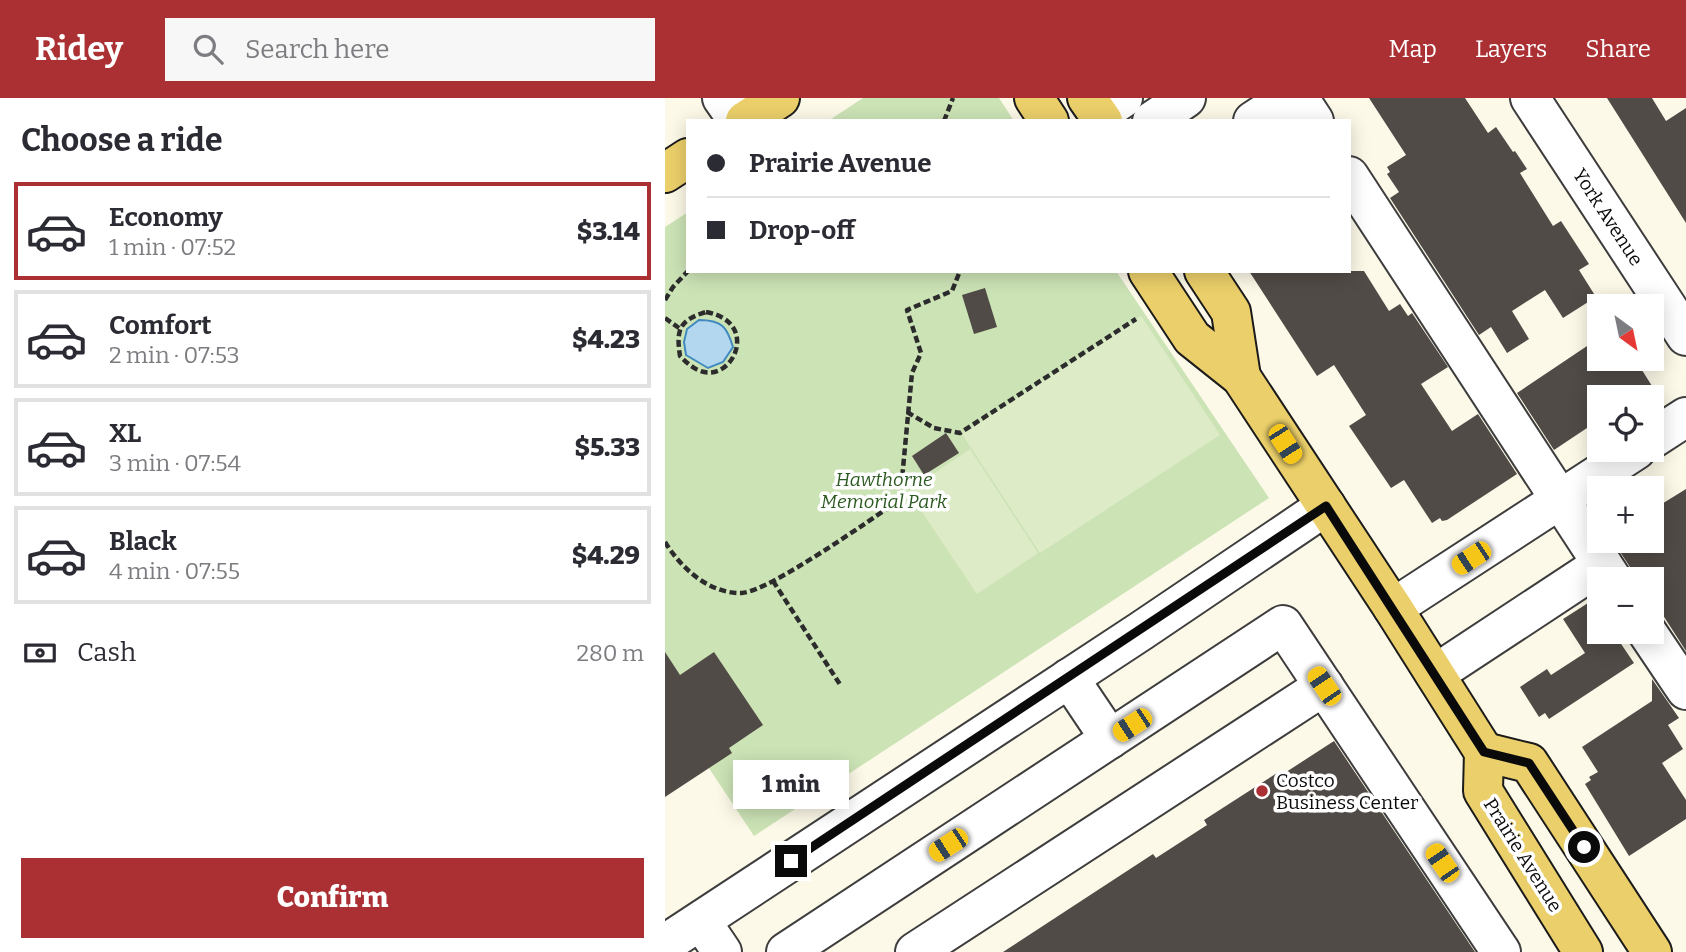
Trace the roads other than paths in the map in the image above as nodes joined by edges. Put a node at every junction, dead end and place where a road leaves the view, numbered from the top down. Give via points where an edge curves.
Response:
1 (722, 98) edge
2 (780, 98) edge
3 (1034, 98) edge
4 (1186, 98) edge
5 (1288, 98) edge
6 (1299, 98) edge
7 (1530, 98) edge
8 (737, 119) edge
9 (748, 119) edge
10 (1048, 119) edge
11 (1155, 119) edge
12 (1256, 119) edge
13 (1313, 119) edge
14 (686, 159) edge
15 (665, 173) edge
16 (1351, 179) edge
17 (1149, 273) edge
18 (1205, 273) edge
19 (1686, 335) edge
20 (1241, 377) junction
21 (1686, 417) edge
22 (1664, 431) edge
23 (1618, 462) edge
24 (1560, 500) junction
25 (1326, 506) junction
26 (1604, 567) edge
27 (1587, 583) edge
28 (1393, 608) junction
29 (1655, 644) edge
30 (1435, 674) junction
31 (1069, 678) junction
32 (1324, 686) junction
33 (1686, 690) edge
34 (1110, 739) junction
35 (1484, 752) junction
36 (701, 921) junction
37 (665, 944) edge
38 (1573, 949) edge
39 (722, 952) edge
40 (786, 952) edge
41 (915, 952) edge
42 (1501, 952) edge
43 (1652, 952) edge

1 - 8 street
2 - 9 main road
3 - 10 main road
4 - 11 street
5 - 12 street
6 - 13 street
7 - 19 street, York Avenue
14 - 15 main road
16 - 24 street
17 - 20 main road via 1192,338
18 - 20 main road via 1231,312
20 - 25 main road
21 - 22 street
23 - 24 street
24 - 26 street
24 - 28 street
25 - 28 main road
25 - 31 street
27 - 30 street
28 - 30 main road
29 - 33 street
30 - 35 main road
31 - 34 street
31 - 36 street
32 - 34 street via 1283,625
32 - 41 street
32 - 42 street
34 - 40 street
35 - 38 main road, Prairie Avenue via 1483,791
35 - 43 main road via 1529,763
36 - 37 street
36 - 39 street

